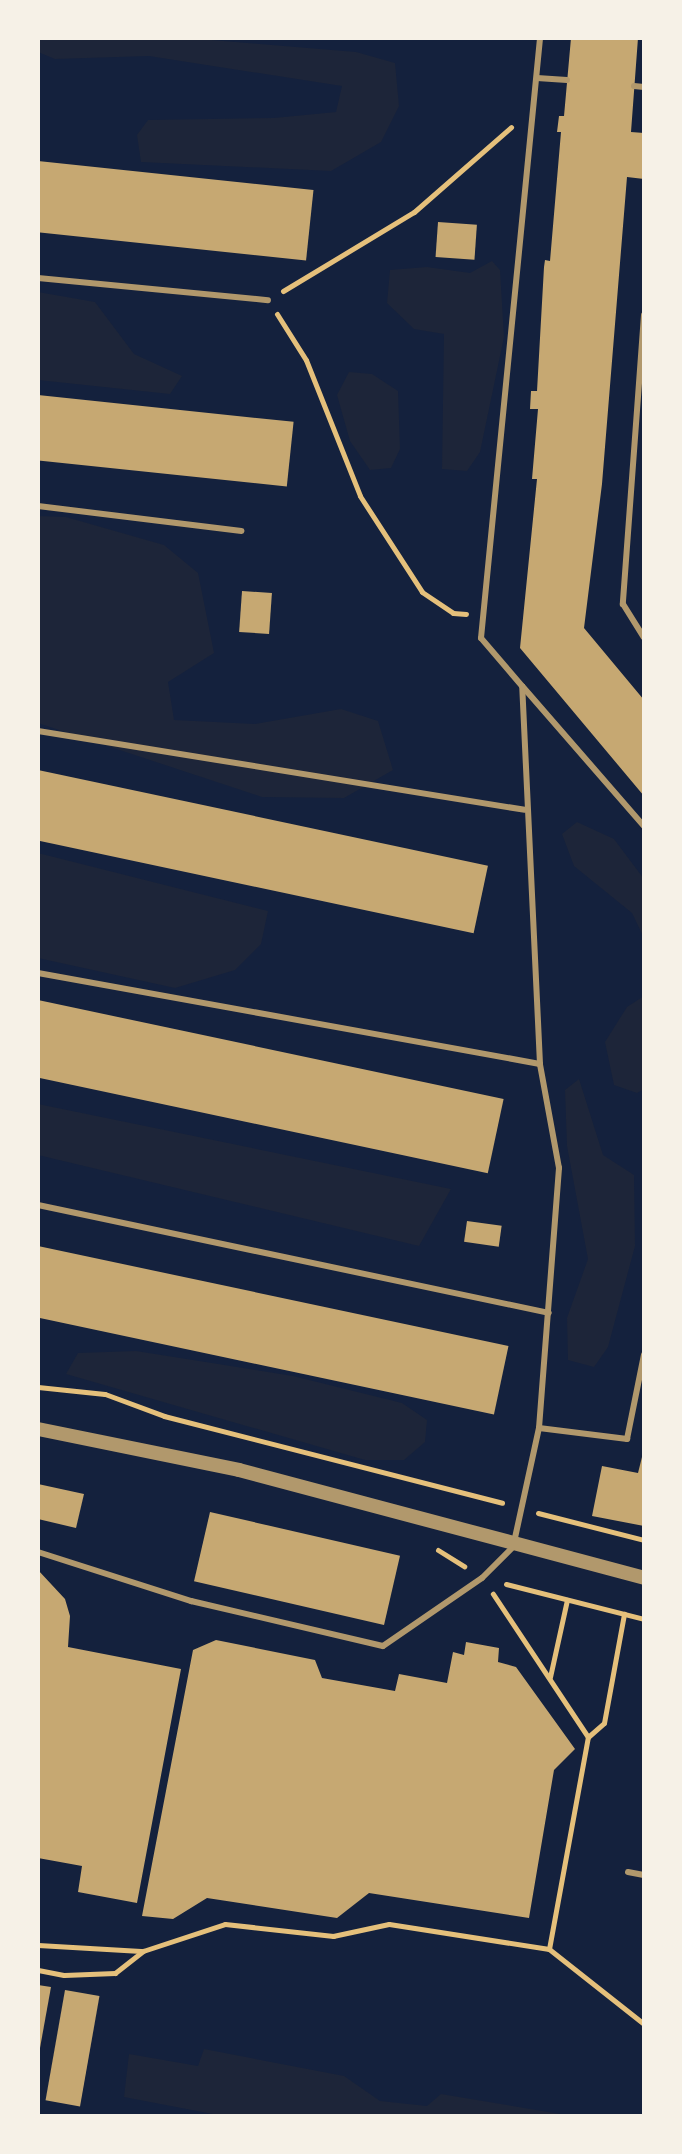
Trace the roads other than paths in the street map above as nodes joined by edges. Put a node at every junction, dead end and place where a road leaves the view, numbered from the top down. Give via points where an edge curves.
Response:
1 (539, 38) edge
2 (537, 78) junction
3 (567, 80) dead end
4 (634, 86) dead end
5 (644, 87) edge
6 (38, 278) edge
7 (268, 300) road end
8 (644, 315) edge
9 (38, 506) edge
10 (241, 531) dead end
11 (644, 637) edge
12 (522, 686) junction
13 (38, 731) edge
14 (525, 810) junction
15 (644, 826) edge
16 (38, 973) edge
17 (540, 1064) junction
18 (38, 1205) edge
19 (549, 1313) junction
20 (644, 1355) edge
21 (539, 1428) junction
22 (38, 1429) edge
23 (513, 1547) junction
24 (38, 1552) edge
25 (644, 1578) edge
26 (628, 1872) dead end
27 (644, 1875) edge

1 - 2 lane
2 - 3 lane
2 - 12 lane via 481,638
4 - 5 lane
6 - 7 lane
8 - 11 lane via 623,604
9 - 10 lane
12 - 14 lane
12 - 15 lane
13 - 14 lane
14 - 17 lane
16 - 17 lane
17 - 19 lane via 559,1168
18 - 19 lane
19 - 21 lane
20 - 21 lane via 627,1439
21 - 23 lane
22 - 23 street via 239,1470
23 - 24 lane via 482,1578 383,1646 191,1601
23 - 25 street
26 - 27 lane

